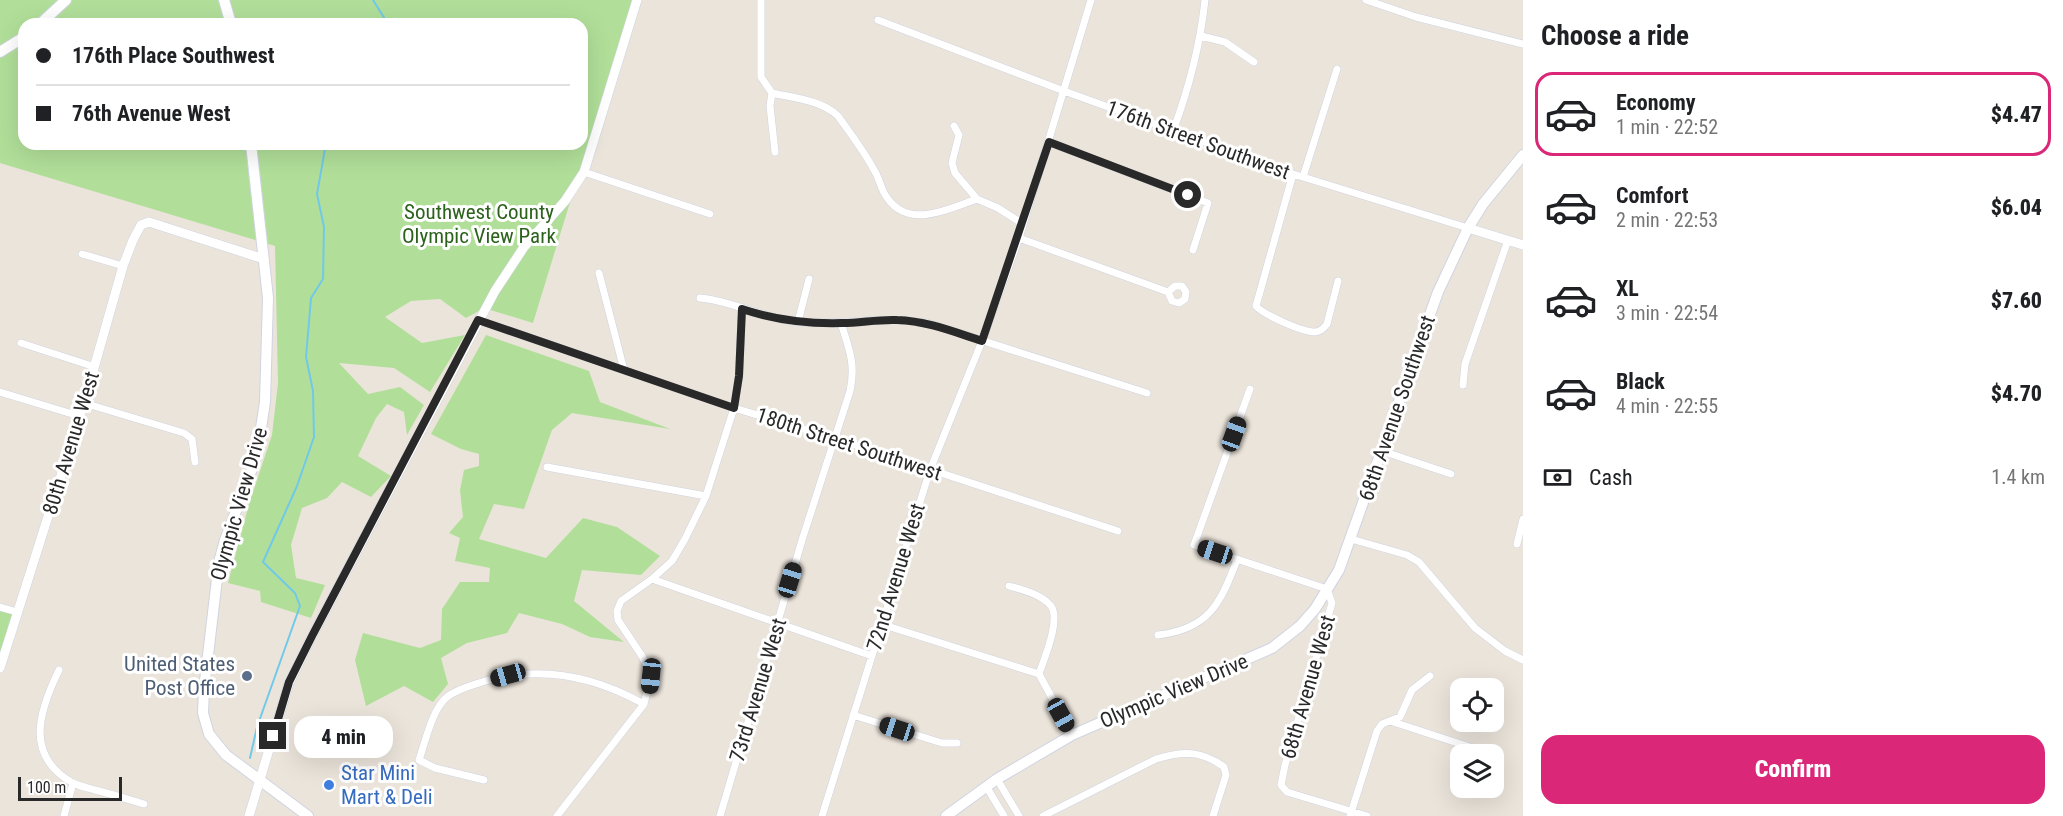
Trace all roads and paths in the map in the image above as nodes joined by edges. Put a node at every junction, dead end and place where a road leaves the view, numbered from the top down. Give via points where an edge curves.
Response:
1 (66, 0) edge
2 (224, 0) edge
3 (637, 0) edge
4 (761, 0) edge
5 (1091, 0) edge
6 (1205, 0) edge
7 (1366, 0) edge
8 (46, 18) edge
9 (229, 18) edge
10 (879, 20) dead end
11 (1201, 36) junction
12 (18, 41) edge
13 (1523, 44) edge
14 (0, 52) edge
15 (1254, 62) dead end
16 (1336, 69) dead end
17 (1064, 91) junction
18 (772, 93) junction
19 (954, 126) dead end
20 (1173, 131) junction
21 (1049, 142) junction
22 (252, 150) edge
23 (774, 152) dead end
24 (1523, 155) edge
25 (584, 172) junction
26 (1293, 174) junction
27 (1303, 177) junction
28 (977, 199) junction
29 (710, 214) dead end
30 (1023, 224) junction
31 (1468, 228) junction
32 (1018, 238) junction
33 (1509, 240) junction
34 (1523, 244) edge
35 (1193, 250) dead end
36 (82, 254) dead end
37 (264, 259) junction
38 (123, 266) junction
39 (599, 273) dead end
40 (809, 279) dead end
41 (1338, 281) dead end
42 (1168, 292) dead end
43 (700, 298) dead end
44 (742, 309) junction
45 (478, 320) junction
46 (798, 322) junction
47 (841, 323) junction
48 (982, 341) junction
49 (21, 343) dead end
50 (95, 367) junction
51 (624, 370) junction
52 (1463, 385) dead end
53 (1250, 389) dead end
54 (0, 392) edge
55 (1147, 393) dead end
56 (84, 403) junction
57 (734, 408) junction
58 (79, 416) junction
59 (834, 438) junction
60 (1382, 451) junction
61 (195, 462) dead end
62 (547, 467) dead end
63 (930, 470) junction
64 (1451, 474) dead end
65 (706, 496) junction
66 (1523, 519) edge
67 (1118, 531) dead end
68 (1351, 538) junction
69 (1517, 544) dead end
70 (1237, 560) junction
71 (652, 579) junction
72 (1009, 586) dead end
73 (1327, 589) junction
74 (0, 607) edge
75 (17, 612) junction
76 (777, 624) junction
77 (881, 624) junction
78 (1158, 635) dead end
79 (872, 656) junction
80 (1523, 660) edge
81 (0, 668) edge
82 (58, 670) dead end
83 (1039, 674) junction
84 (1430, 676) dead end
85 (644, 704) junction
86 (853, 715) junction
87 (1390, 721) junction
88 (1072, 735) junction
89 (957, 743) dead end
90 (1461, 744) edge
91 (997, 779) junction
92 (484, 780) dead end
93 (259, 781) junction
94 (73, 783) junction
95 (986, 786) junction
96 (144, 804) dead end
97 (1350, 813) edge
98 (560, 815) edge
99 (64, 816) edge
100 (249, 816) edge
101 (308, 816) edge
102 (720, 816) edge
103 (822, 816) edge
104 (946, 816) edge
105 (1004, 816) edge
106 (1019, 816) edge
107 (1043, 816) edge
108 (1213, 816) edge
109 (1367, 816) edge

1 - 8 main road
2 - 9 main road
3 - 25 street
4 - 18 street via 761,77
5 - 17 street, 72nd Avenue West
6 - 11 street
7 - 13 street
10 - 17 street, 176th Street Southwest
11 - 15 street via 1225,42
11 - 20 street via 1189,89
12 - 14 main road
16 - 27 street
17 - 20 street, 176th Street Southwest
17 - 21 street, 72nd Avenue West
18 - 23 street
18 - 28 street via 831,109 875,171 887,199 898,209 917,216
19 - 28 street via 959,135 952,163 955,173
20 - 26 street, 176th Street Southwest
21 - 30 street, 72nd Avenue West
21 - 35 street via 1208,203
22 - 37 main road, Olympic View Drive
24 - 31 main road
25 - 29 street
25 - 45 street via 565,201 519,254
26 - 27 street, 176th Street Southwest
26 - 41 street via 1256,306 1283,322 1315,332 1327,324
27 - 31 street, 176th Street Southwest
28 - 30 street
30 - 32 street, 72nd Avenue West
31 - 33 street, 176th Street Southwest
31 - 60 main road, 68th Avenue Southwest via 1438,292
32 - 42 street
32 - 48 street, 72nd Avenue West
33 - 34 street, 176th Street Southwest
33 - 52 street via 1465,364
36 - 38 street
37 - 38 street, 80th Avenue West via 147,223 141,225
37 - 93 main road, Olympic View Drive via 268,324 263,417 251,472 219,562 203,703 205,723 213,740
38 - 50 street, 80th Avenue West
39 - 51 street
40 - 46 street
43 - 44 street
44 - 46 street
44 - 57 street
45 - 51 street, 180th Street Southwest
45 - 93 street via 289,682
46 - 47 street
47 - 48 street via 927,323
47 - 59 street, 73rd Avenue West via 853,375
48 - 55 street
48 - 63 street, 72nd Avenue West
49 - 50 street
50 - 56 street, 80th Avenue West
51 - 57 street, 180th Street Southwest
53 - 70 street via 1194,545
54 - 58 street
56 - 58 street, 80th Avenue West
56 - 61 street via 184,433 192,440
57 - 59 street, 180th Street Southwest
57 - 65 street
58 - 75 street, 80th Avenue West
59 - 63 street, 180th Street Southwest
59 - 76 street, 73rd Avenue West
60 - 64 street
60 - 68 main road, 68th Avenue Southwest
62 - 65 street
63 - 67 street, 180th Street Southwest
63 - 77 street, 72nd Avenue West
65 - 71 street via 672,561
66 - 69 street
68 - 73 main road, 68th Avenue Southwest
68 - 80 street via 1419,562 1475,628
70 - 73 street
70 - 78 street via 1213,610 1178,633
71 - 76 street
71 - 85 street via 621,601 617,611 618,620 651,676
72 - 83 street via 1042,598 1052,608 1051,640
73 - 88 main road, Olympic View Drive via 1300,626 1272,648
73 - 97 street, 68th Avenue West via 1332,603 1281,785 1287,792
74 - 75 street
75 - 81 street, 80th Avenue West
76 - 79 street
76 - 102 street, 73rd Avenue West
77 - 79 street, 72nd Avenue West
77 - 83 street
79 - 86 street, 72nd Avenue West
82 - 94 street via 39,730 40,747 49,764
83 - 88 street
84 - 87 street via 1412,690 1400,717
85 - 92 street via 586,679 542,674 508,675 471,685 446,698 434,716 419,760
85 - 98 street
86 - 89 street via 942,743
86 - 103 street, 72nd Avenue West
87 - 90 street
87 - 97 street via 1377,731
88 - 91 main road, Olympic View Drive
91 - 95 main road, Olympic View Drive
91 - 106 street
93 - 100 street
93 - 101 main road, Olympic View Drive
94 - 96 street
94 - 99 street
95 - 104 main road, Olympic View Drive
95 - 105 street
97 - 109 street
107 - 108 street via 1174,753 1194,753 1224,767 1226,775

